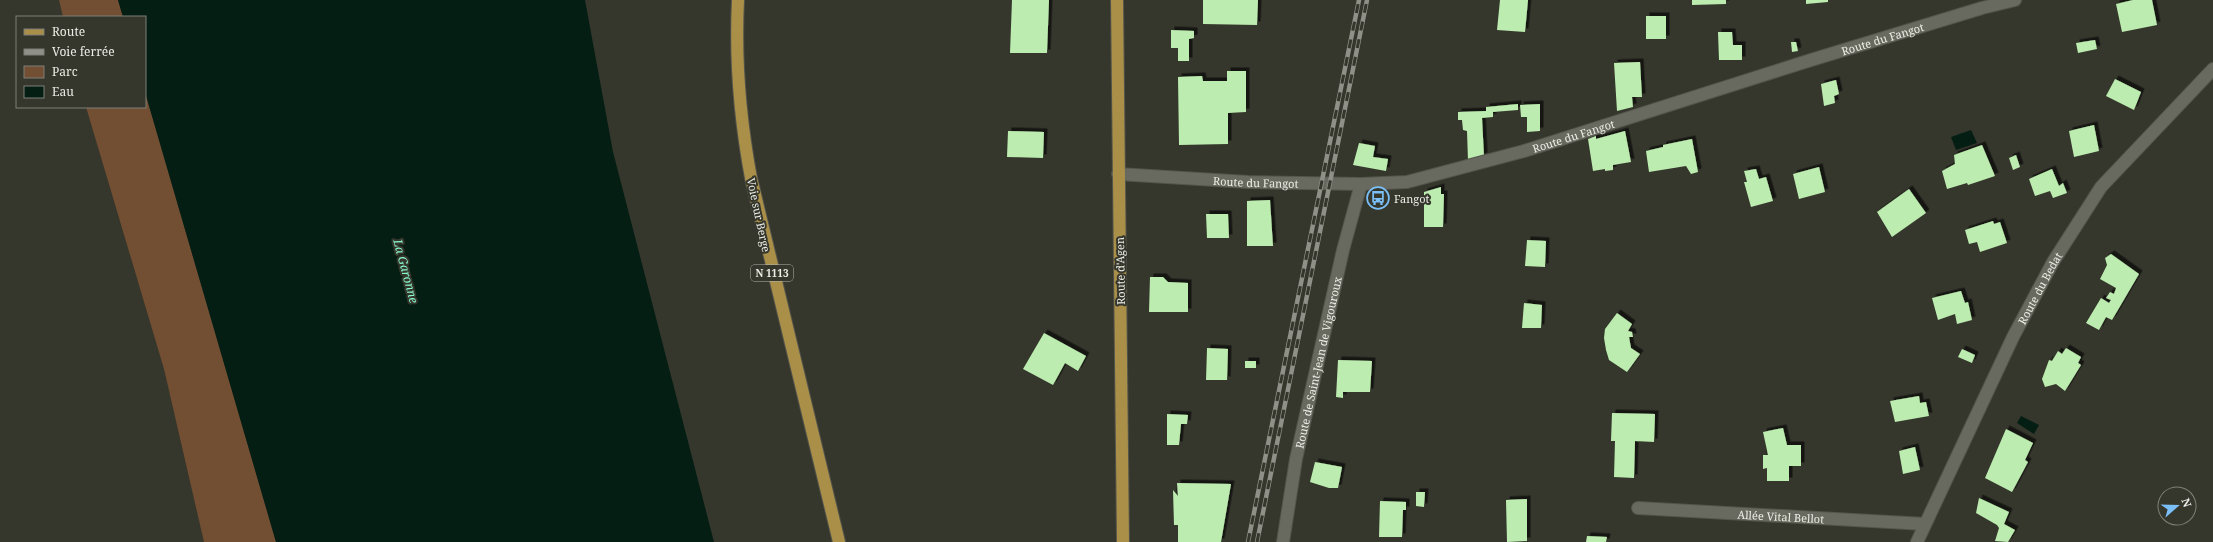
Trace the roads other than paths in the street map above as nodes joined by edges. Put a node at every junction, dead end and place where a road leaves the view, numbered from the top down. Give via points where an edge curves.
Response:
1 (738, 0) edge
2 (1117, 0) edge
3 (2015, 0) edge
4 (2213, 69) edge
5 (1118, 174) junction
6 (1361, 184) junction
7 (1638, 508) dead end
8 (1925, 524) junction
9 (839, 542) edge
10 (1123, 542) edge
11 (1283, 542) edge
12 (1917, 542) edge

1 - 9 main road, Voie sur Berge / N 1113 via 739,86 750,178
2 - 5 main road, Route d'Agen
3 - 6 street, Route du Fangot via 1811,60 1524,151 1407,182
4 - 8 street, Route du Bedat via 2101,187 2053,262 2013,337
5 - 6 street, Route du Fangot via 1248,182
5 - 10 main road, Route d'Agen
6 - 11 street, Route de Saint-Jean de Vigouroux via 1343,250 1296,459
7 - 8 street, Allée Vital Bellot
8 - 12 street, Route du Bedat

